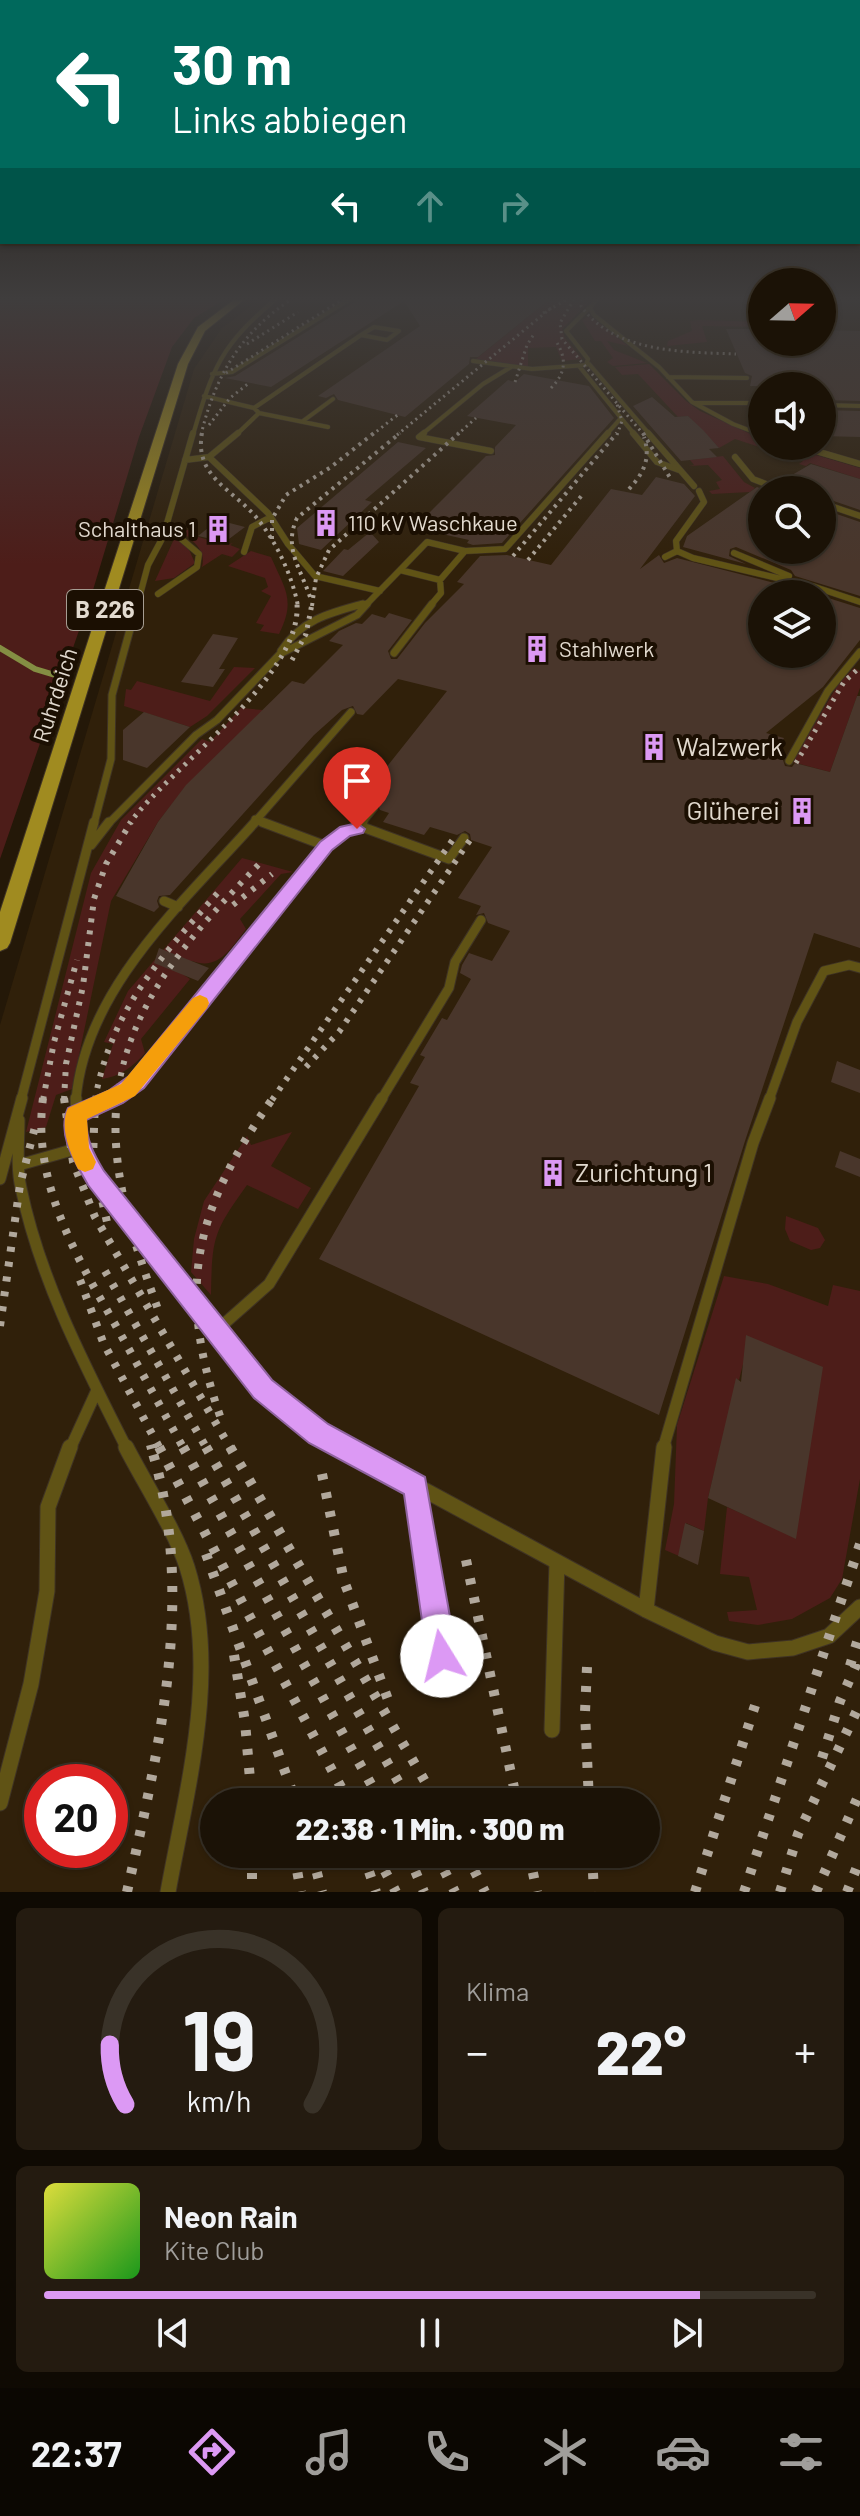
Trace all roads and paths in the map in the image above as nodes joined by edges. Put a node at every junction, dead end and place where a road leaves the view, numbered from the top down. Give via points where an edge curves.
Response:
1 (176, 387) edge
2 (207, 387) edge
3 (289, 387) edge
4 (479, 387) edge
5 (596, 387) edge
6 (609, 387) edge
7 (678, 387) edge
8 (204, 396) junction
9 (333, 399) dead end
10 (694, 403) junction
11 (748, 403) edge
12 (836, 405) edge
13 (860, 406) edge
14 (257, 411) junction
15 (621, 418) junction
16 (303, 421) junction
17 (328, 427) dead end
18 (748, 430) edge
19 (491, 451) dead end
20 (209, 457) junction
21 (735, 457) dead end
22 (836, 457) edge
23 (185, 460) junction
24 (860, 464) edge
25 (681, 471) junction
26 (751, 476) edge
27 (836, 508) edge
28 (860, 516) edge
29 (271, 517) junction
30 (166, 526) junction
31 (465, 551) junction
32 (677, 551) junction
33 (244, 552) dead end
34 (734, 553) dead end
35 (665, 557) dead end
36 (399, 570) junction
37 (440, 580) junction
38 (780, 580) edge
39 (798, 580) edge
40 (380, 591) junction
41 (158, 594) dead end
42 (836, 594) edge
43 (860, 602) edge
44 (367, 604) junction
45 (860, 652) edge
46 (394, 653) dead end
47 (280, 654) junction
48 (351, 712) dead end
49 (789, 761) dead end
50 (374, 808) dead end
51 (255, 819) junction
52 (357, 829) junction
53 (464, 838) dead end
54 (326, 846) junction
55 (86, 851) junction
56 (164, 901) dead end
57 (178, 907) junction
58 (481, 920) dead end
59 (0, 943) edge
60 (860, 968) edge
61 (19, 1108) junction
62 (76, 1115) junction
63 (79, 1148) junction
64 (19, 1165) junction
65 (0, 1179) edge
66 (217, 1330) junction
67 (97, 1390) junction
68 (416, 1486) junction
69 (557, 1562) junction
70 (860, 1607) edge
71 (646, 1610) junction
72 (442, 1656) dead end
73 (552, 1730) dead end
74 (0, 1803) edge
75 (168, 1892) edge

1 - 59 main road, Ruhrdeich / B 226
2 - 8 lane
3 - 14 lane
4 - 19 lane via 419,437
5 - 15 lane
6 - 25 lane
7 - 10 lane
8 - 14 lane
8 - 23 lane
9 - 16 lane
10 - 11 lane
10 - 18 lane
12 - 13 lane
14 - 16 lane
14 - 20 lane via 258,417
15 - 25 lane via 657,462
15 - 31 lane via 505,549
16 - 17 lane
20 - 23 lane
20 - 29 lane
21 - 26 lane
22 - 24 lane
23 - 30 lane
25 - 32 lane via 704,502 676,541
27 - 28 lane
29 - 33 lane via 252,527
29 - 40 lane via 318,578
30 - 41 lane via 199,554 197,567
30 - 55 lane via 148,565 112,695 111,759
31 - 36 lane via 427,542
31 - 37 lane
32 - 35 lane
32 - 38 lane
34 - 39 lane
36 - 37 lane
36 - 40 lane
37 - 46 lane via 441,593
40 - 44 lane
42 - 43 lane
44 - 47 lane via 347,621
44 - 47 lane via 316,617 291,633
45 - 49 lane via 828,691
47 - 55 lane
48 - 51 lane via 276,788
50 - 52 lane
51 - 54 lane
51 - 57 lane
52 - 53 lane via 449,859
52 - 54 lane via 345,831
54 - 62 lane via 137,1082
55 - 61 lane
56 - 57 lane
57 - 62 lane via 115,986 91,1039
58 - 66 lane via 455,962 449,988 269,1284
60 - 71 lane via 824,971 797,1022 753,1143 662,1453
61 - 64 lane
61 - 65 lane
62 - 63 lane
63 - 64 lane
63 - 66 lane via 96,1178
64 - 67 lane via 37,1246
66 - 68 lane via 275,1401 319,1433
67 - 74 lane via 48,1507 47,1591 31,1684
67 - 75 lane via 194,1587 198,1697
68 - 69 lane
68 - 72 lane
69 - 71 lane
69 - 73 lane
70 - 71 lane via 829,1636 772,1652 748,1652 711,1641

